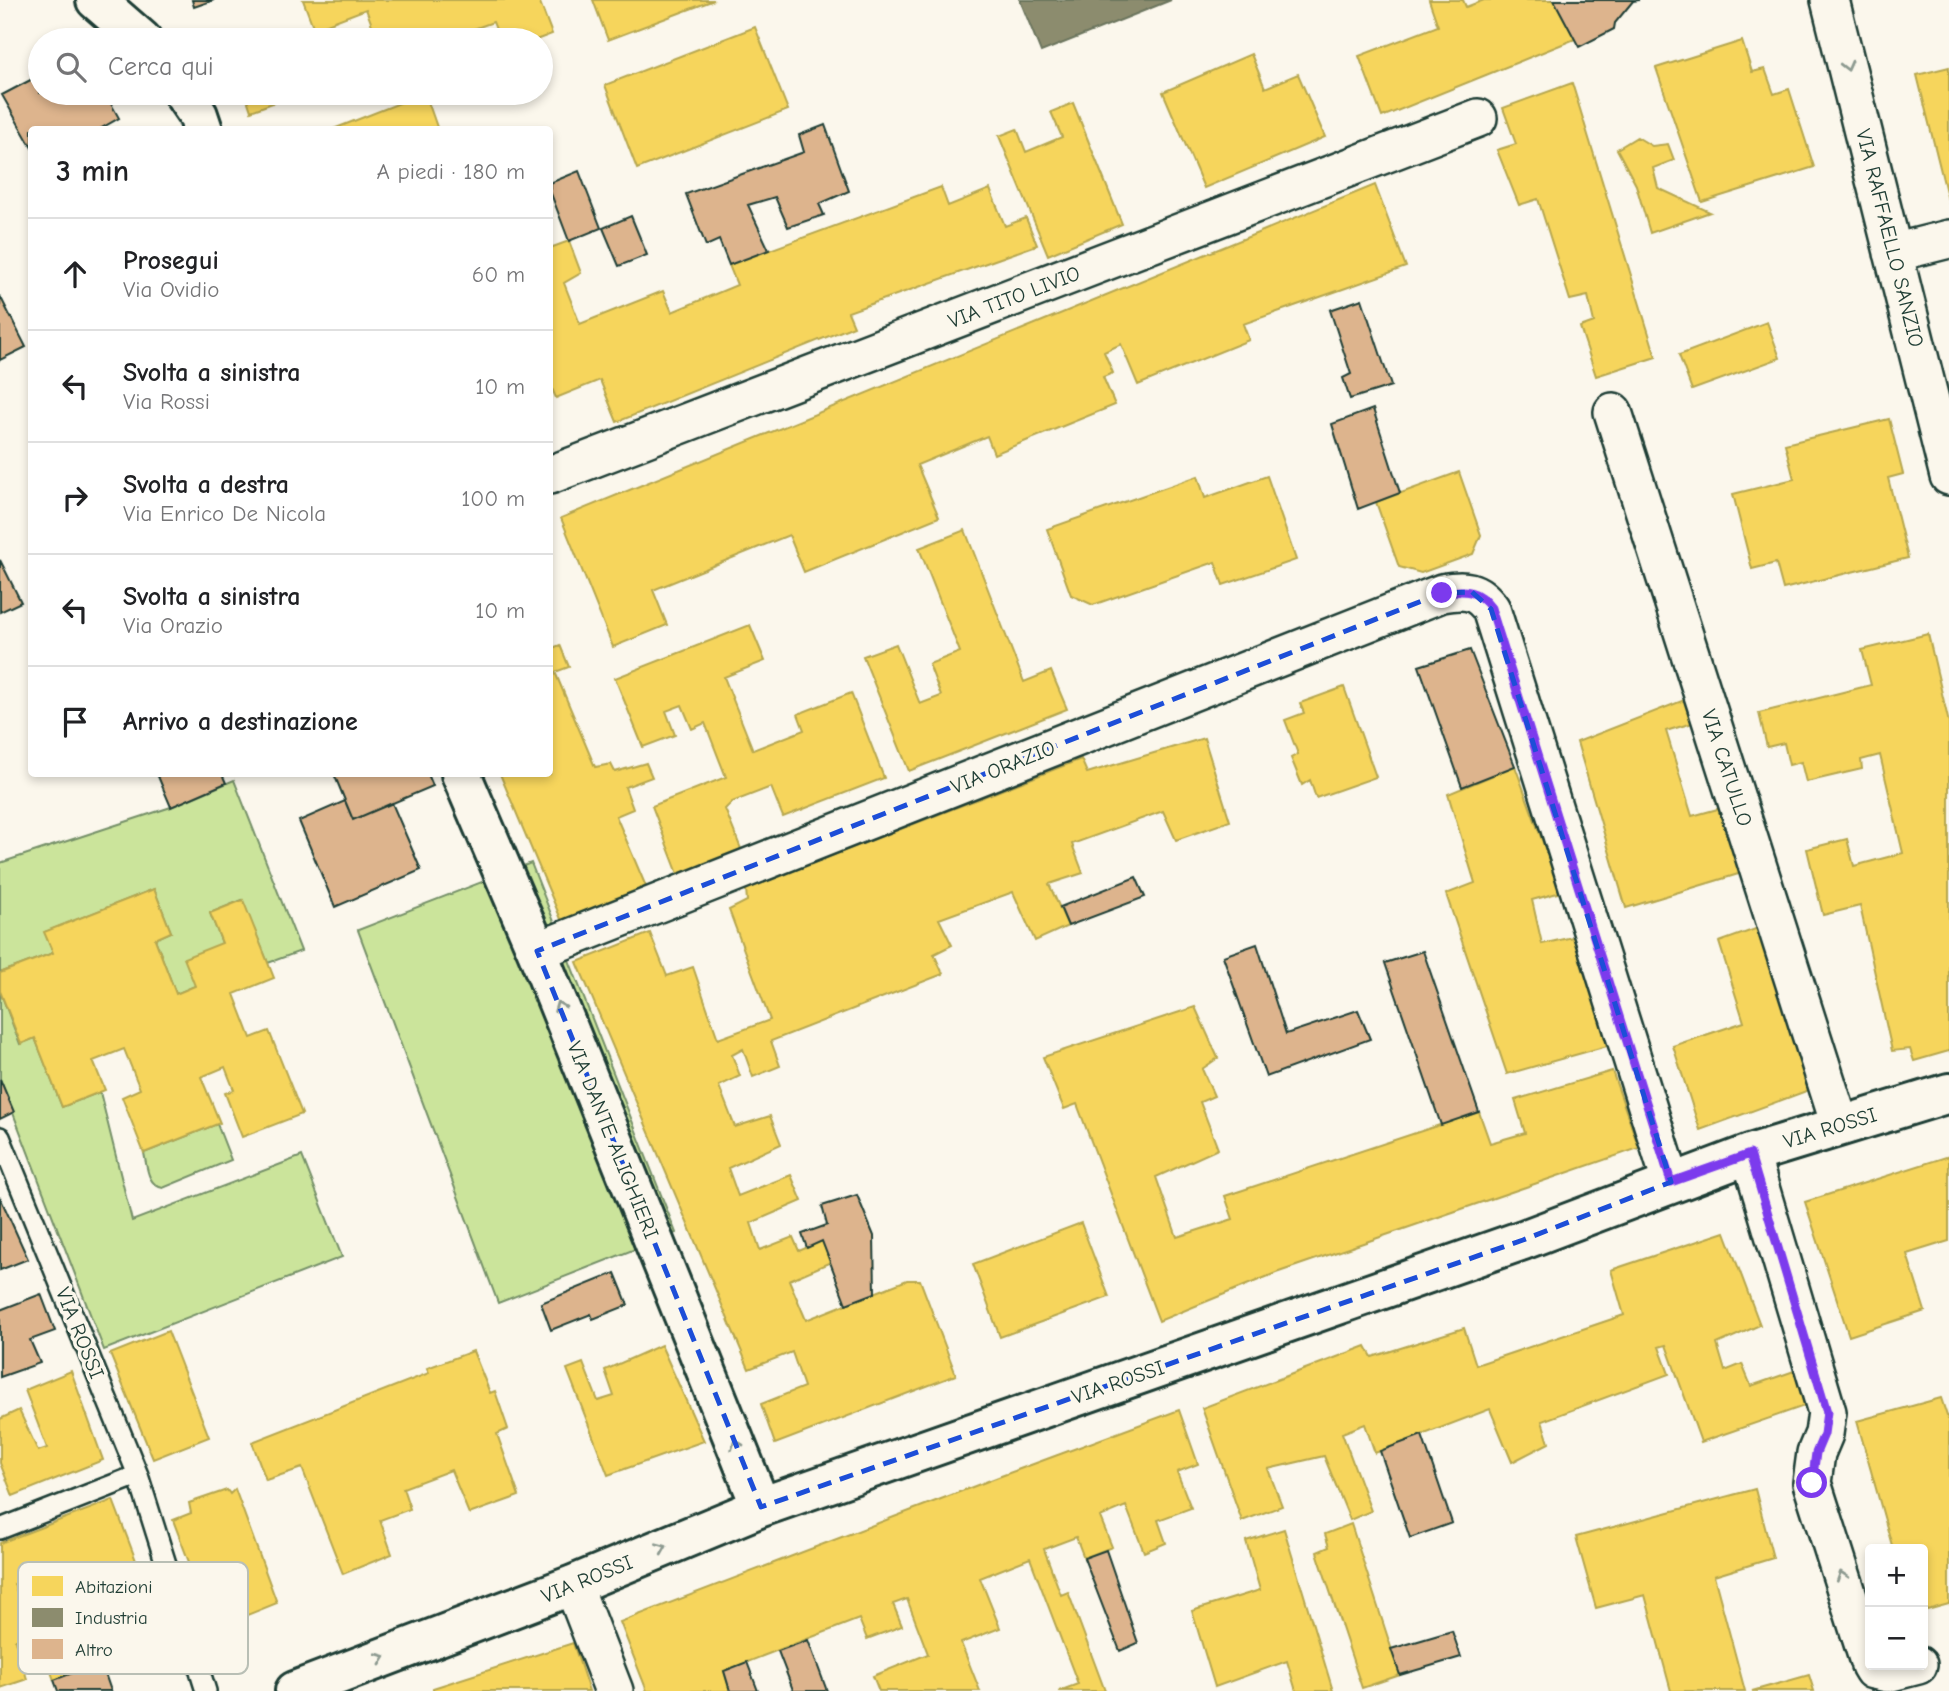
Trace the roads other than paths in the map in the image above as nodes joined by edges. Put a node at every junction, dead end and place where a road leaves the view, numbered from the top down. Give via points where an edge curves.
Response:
1 (1830, 0) edge
2 (105, 3) edge
3 (130, 28) edge
4 (191, 105) edge
5 (1478, 118) dead end
6 (202, 126) edge
7 (1949, 239) edge
8 (1893, 253) junction
9 (1613, 412) dead end
10 (553, 474) edge
11 (1949, 476) edge
12 (462, 777) edge
13 (537, 951) junction
14 (1949, 1093) edge
15 (1840, 1125) junction
16 (0, 1138) edge
17 (1750, 1154) junction
18 (1671, 1182) junction
19 (138, 1475) junction
20 (761, 1507) junction
21 (0, 1529) edge
22 (165, 1562) edge
23 (573, 1585) junction
24 (1949, 1656) edge
25 (1928, 1662) edge
26 (1901, 1670) edge
27 (1875, 1673) edge
28 (201, 1674) edge
29 (206, 1691) edge
30 (295, 1691) edge
31 (614, 1691) edge

1 -> 8 street, VIA RAFFAELLO SANZIO
2 - 3 street
4 - 6 street
5 - 10 street, VIA TITO LIVIO
7 - 8 street
8 - 11 street, VIA RAFFAELLO SANZIO
9 - 15 street, VIA CATULLO
12 - 13 street, VIA DANTE ALIGHIERI
13 - 18 street, VIA ORAZIO via 1442,593 1472,592 1491,608
20 -> 13 street, VIA DANTE ALIGHIERI
14 - 15 street, VIA ROSSI
15 - 17 street, VIA ROSSI
16 - 19 lane, VIA ROSSI
17 - 18 street, VIA ROSSI
27 -> 17 street via 1812,1483 1827,1412
18 - 20 street, VIA ROSSI via 1523,1240
19 - 21 lane
19 - 22 lane, VIA ROSSI
23 -> 20 street, VIA ROSSI
30 -> 23 street, VIA ROSSI
23 - 31 street
24 - 25 street
26 - 27 street
28 - 29 lane, VIA ROSSI

